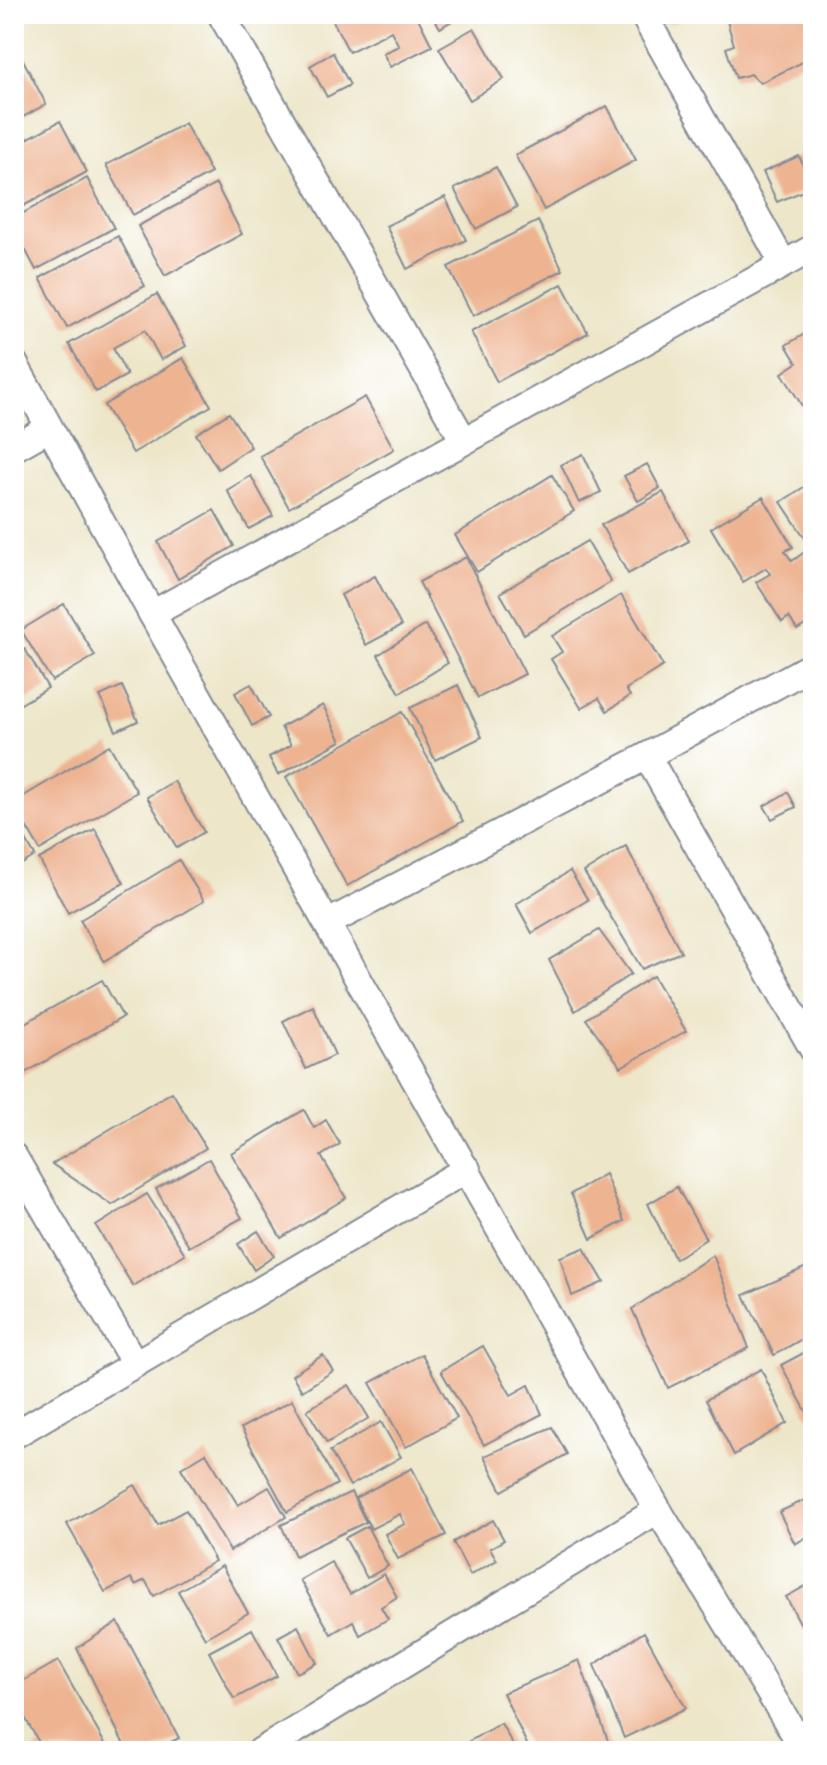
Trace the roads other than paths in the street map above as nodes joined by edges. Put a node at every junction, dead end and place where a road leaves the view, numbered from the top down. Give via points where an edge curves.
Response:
1 (221, 14) edge
2 (643, 14) edge
3 (813, 248) edge
4 (783, 263) junction
5 (14, 363) edge
6 (49, 428) junction
7 (464, 441) junction
8 (14, 448) edge
9 (152, 614) junction
10 (813, 665) edge
11 (647, 756) junction
12 (328, 923) junction
13 (813, 1049) edge
14 (14, 1157) edge
15 (467, 1169) junction
16 (135, 1364) junction
17 (14, 1435) edge
18 (658, 1510) junction
19 (261, 1751) edge
20 (805, 1751) edge

1 - 7 street
2 - 4 street
3 - 4 street
4 - 7 street
5 - 6 street
6 - 8 street
6 - 9 street
7 - 9 street
9 - 12 street
10 - 11 street
11 - 12 street
11 - 13 street
12 - 15 street
14 - 16 street
15 - 16 street
15 - 18 street
16 - 17 street
18 - 19 street
18 - 20 street

